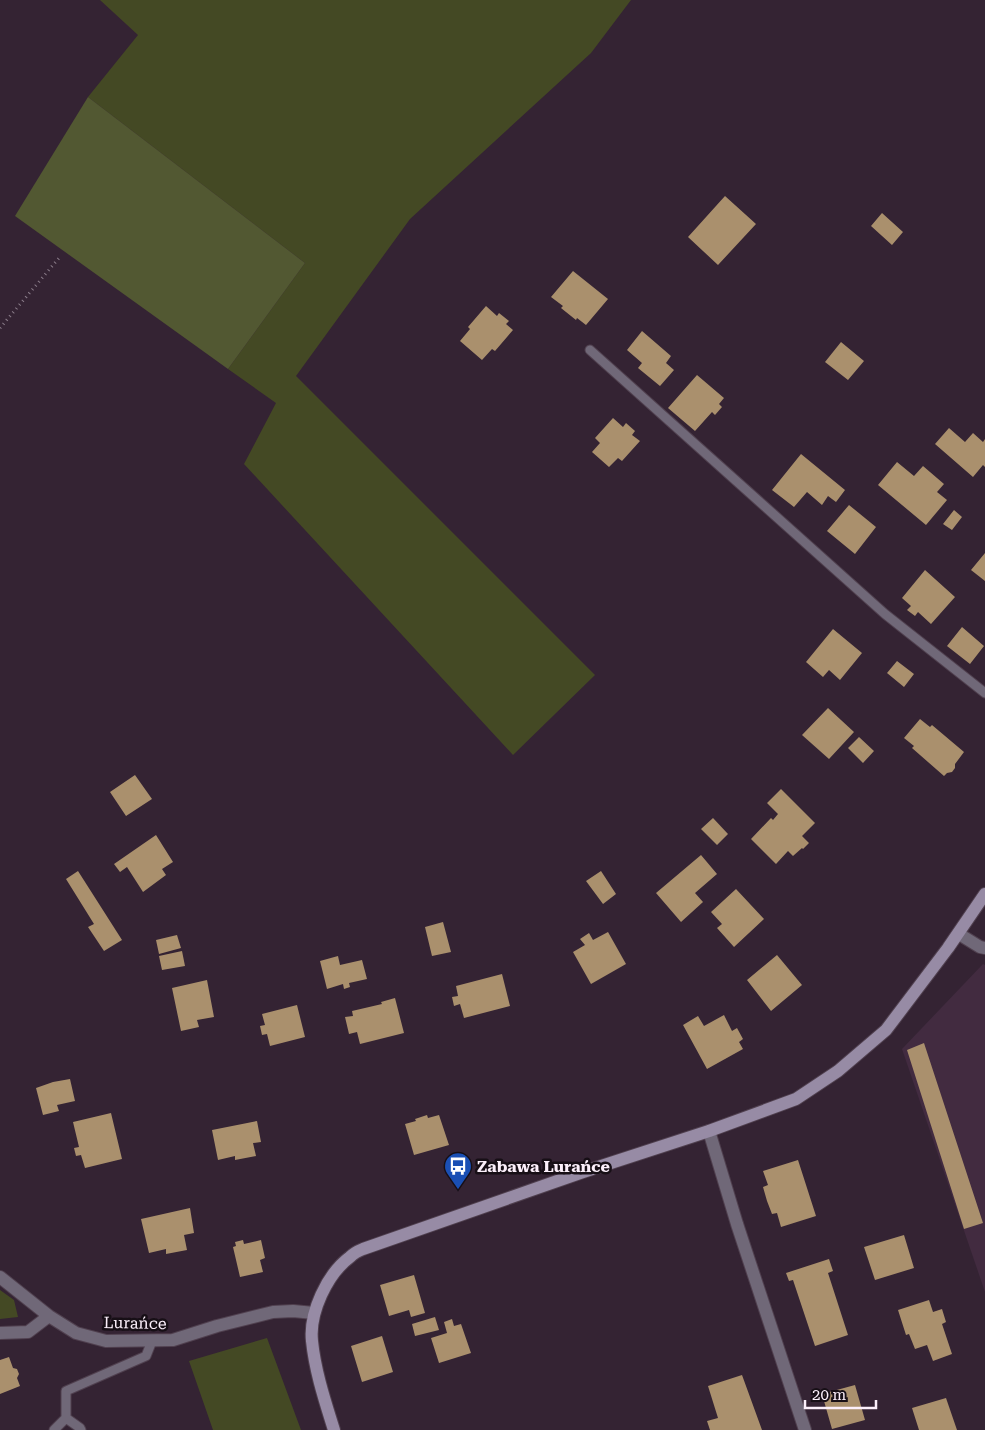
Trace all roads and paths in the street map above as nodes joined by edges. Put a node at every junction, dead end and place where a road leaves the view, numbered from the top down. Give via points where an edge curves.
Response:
1 (58, 258) dead end
2 (0, 328) edge
3 (590, 350) dead end
4 (985, 693) edge
5 (985, 894) edge
6 (959, 934) junction
7 (985, 948) edge
8 (709, 1131) junction
9 (0, 1276) edge
10 (314, 1313) junction
11 (49, 1316) junction
12 (0, 1333) edge
13 (152, 1341) junction
14 (66, 1418) junction
15 (54, 1430) edge
16 (81, 1430) edge
17 (334, 1430) edge
18 (805, 1430) edge

1 - 2 path
3 - 4 lane via 885,614
5 - 6 street
6 - 7 street
6 - 8 street via 886,1030 838,1071 796,1098
8 - 10 street via 363,1249 349,1257 333,1274
8 - 18 street
9 - 11 street, Lurańce
10 - 13 street, Lurańce via 273,1312 173,1340
10 - 17 street via 311,1339
11 - 12 street via 28,1332
11 - 13 street, Lurańce via 76,1332 106,1341
13 - 14 lane via 146,1356 66,1391
14 - 15 lane
14 - 16 lane

